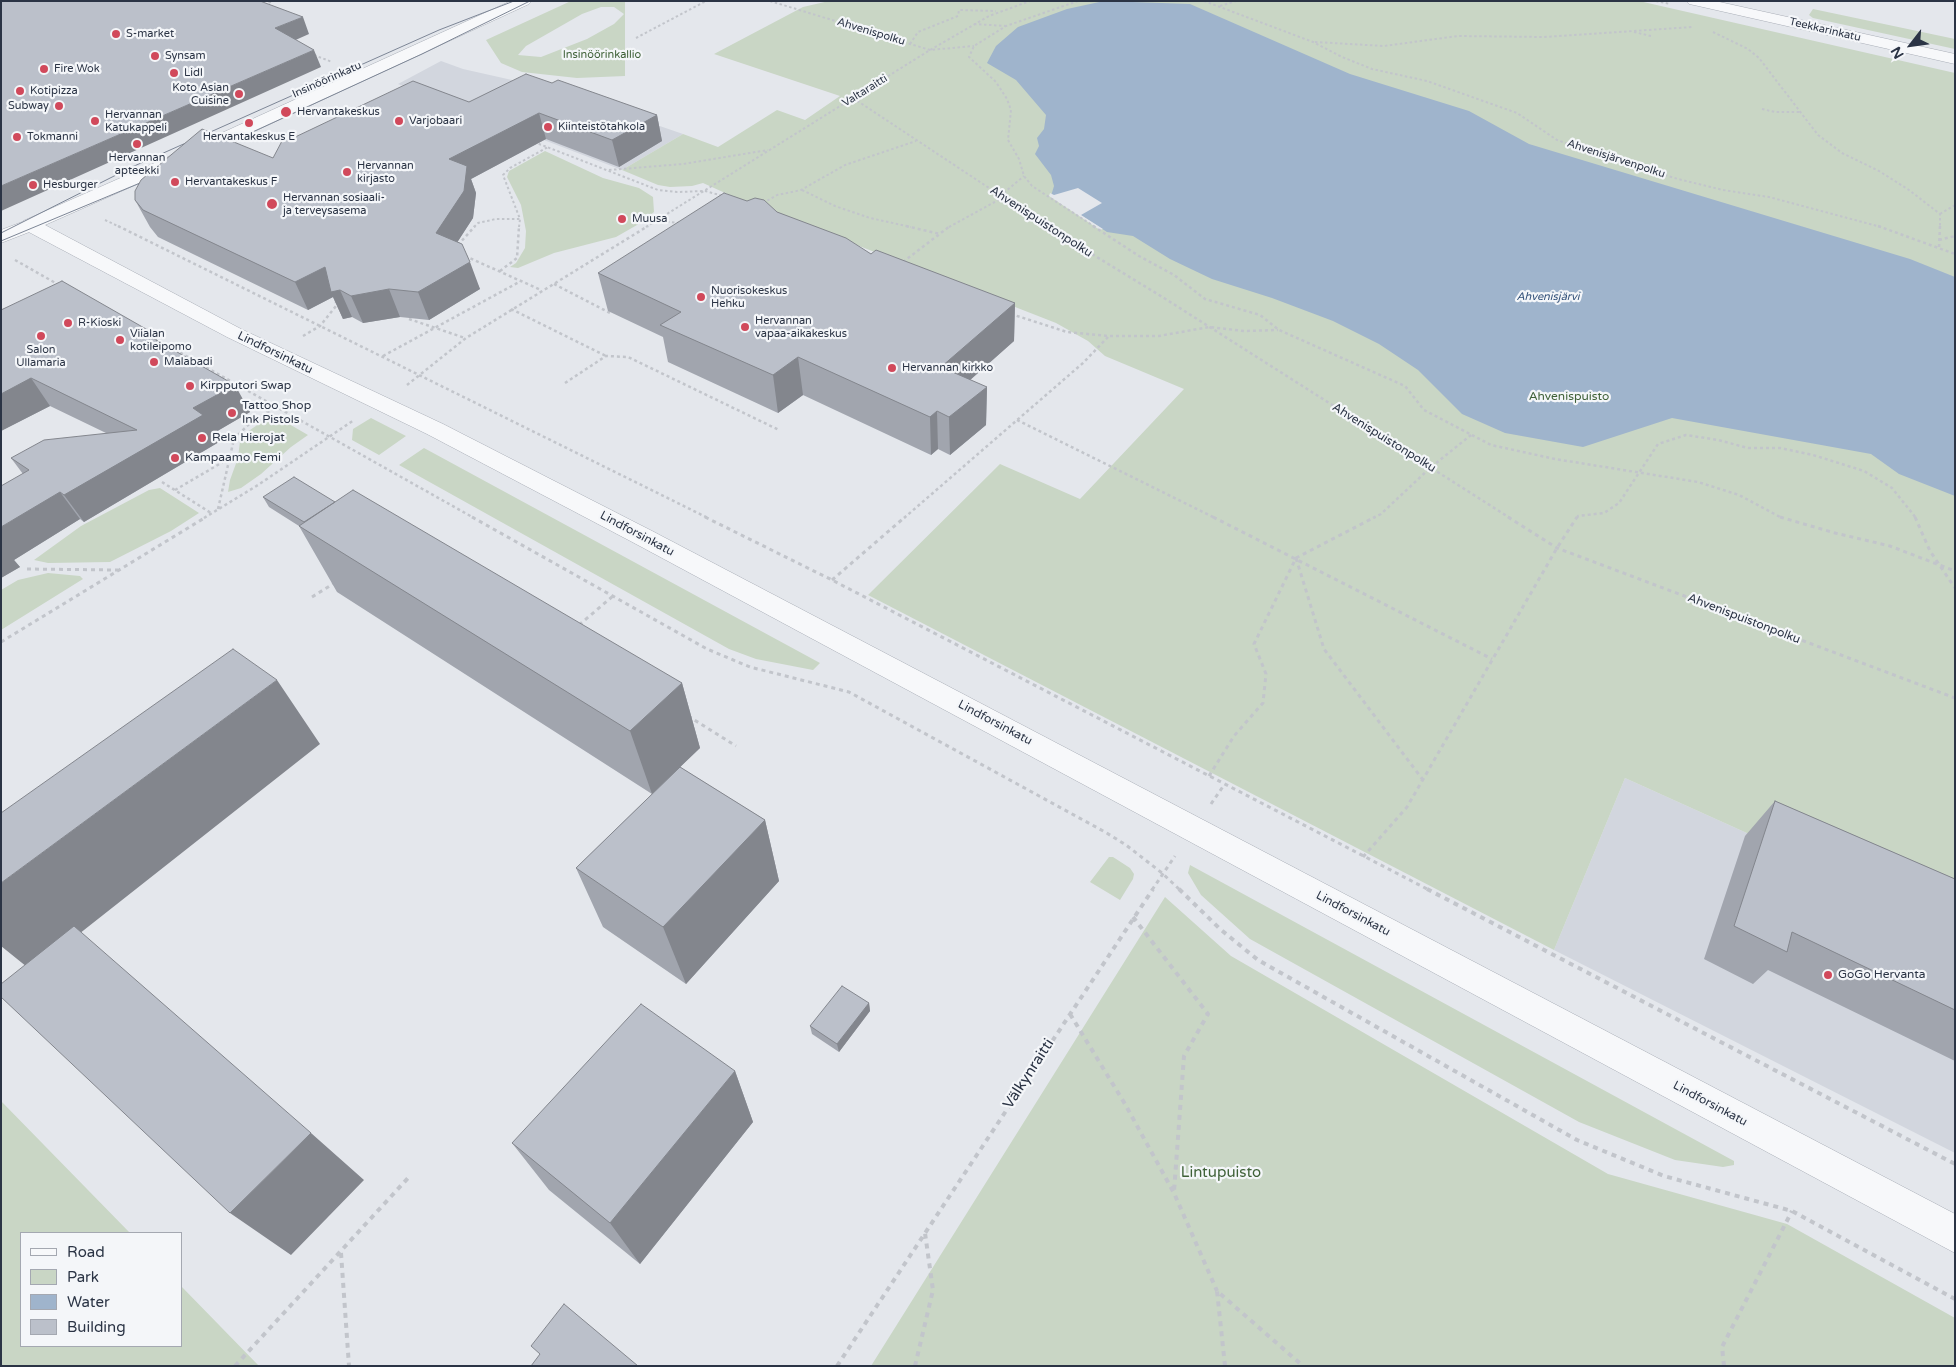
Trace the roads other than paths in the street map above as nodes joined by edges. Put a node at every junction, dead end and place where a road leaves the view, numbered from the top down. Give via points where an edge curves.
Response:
1 (1694, 1) edge
2 (523, 2) edge
3 (1955, 59) edge
4 (30, 225) junction
5 (4, 246) edge
6 (1955, 1234) edge

1 - 3 street, Teekkarinkatu
2 - 4 street, Insinöörinkatu
4 - 5 street, Insinöörinkatu
4 - 6 street, Lindforsinkatu via 234,333 435,429 645,538

